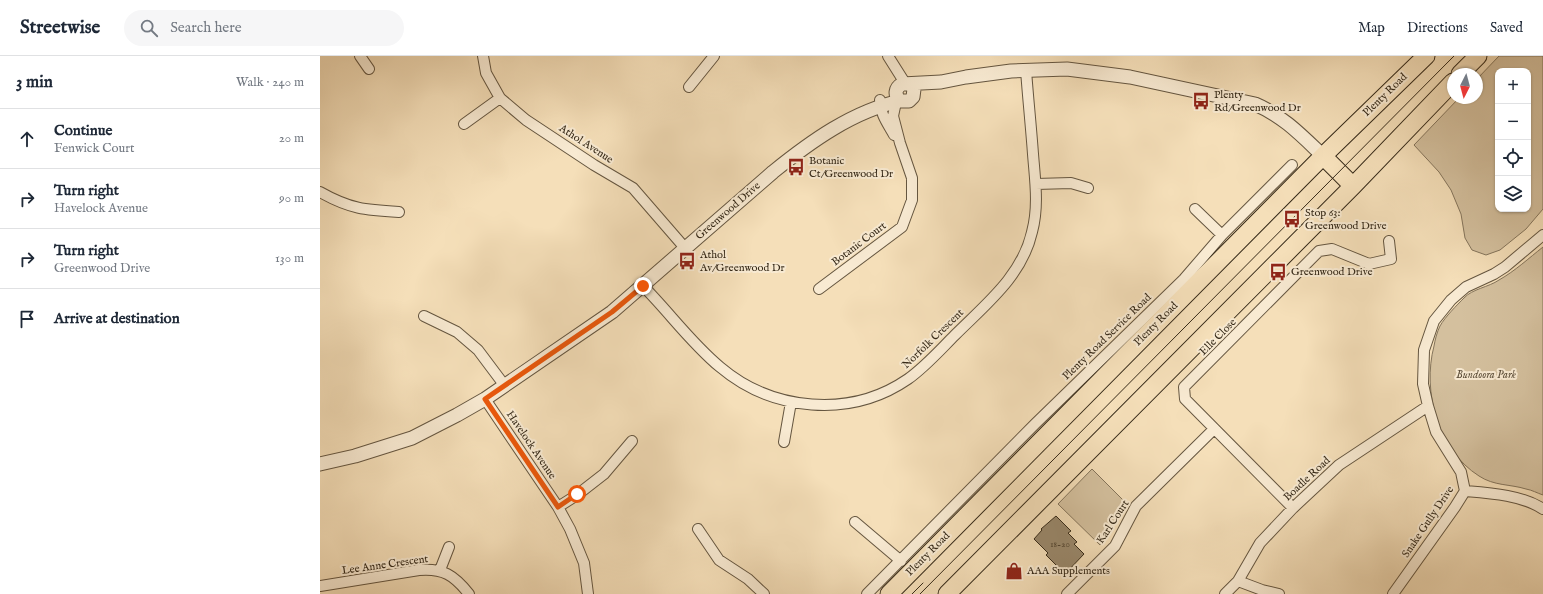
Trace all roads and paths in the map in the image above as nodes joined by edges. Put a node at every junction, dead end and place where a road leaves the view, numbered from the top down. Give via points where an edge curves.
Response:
1 (360, 56) edge
2 (483, 56) edge
3 (714, 56) edge
4 (1426, 56) edge
5 (1478, 56) edge
6 (889, 57) edge
7 (1466, 68) edge
8 (369, 69) dead end
9 (1026, 70) junction
10 (689, 87) dead end
11 (1447, 88) edge
12 (903, 92) junction
13 (500, 98) junction
14 (880, 103) junction
15 (464, 124) dead end
16 (900, 143) junction
17 (1322, 156) junction
18 (1292, 165) dead end
19 (1036, 184) junction
20 (1353, 186) junction
21 (1088, 188) dead end
22 (320, 192) edge
23 (1264, 194) junction
24 (1285, 194) junction
25 (1195, 209) dead end
26 (399, 212) dead end
27 (1222, 235) junction
28 (1543, 235) edge
29 (1389, 241) dead end
30 (685, 248) junction
31 (643, 286) junction
32 (818, 289) dead end
33 (424, 316) dead end
34 (505, 386) junction
35 (485, 399) junction
36 (790, 402) junction
37 (1428, 406) junction
38 (1214, 429) junction
39 (632, 441) dead end
40 (784, 442) dead end
41 (320, 464) edge
42 (1465, 491) junction
43 (972, 499) junction
44 (558, 507) junction
45 (1294, 508) junction
46 (1543, 509) edge
47 (855, 522) dead end
48 (698, 529) dead end
49 (449, 547) dead end
50 (900, 561) junction
51 (440, 570) junction
52 (1238, 581) junction
53 (320, 586) edge
54 (469, 594) edge
55 (588, 594) edge
56 (764, 594) edge
57 (867, 594) edge
58 (888, 594) edge
59 (947, 594) edge
60 (1067, 594) edge
61 (1225, 594) edge
62 (1279, 594) edge
63 (1394, 594) edge

1 - 8 street
2 - 13 street, Athol Avenue via 486,74
3 - 10 street
4 - 17 highway, Plenty Road
5 - 7 highway
6 - 12 street, Botanic Court
9 - 12 street, Greenwood Drive via 985,74
9 - 17 street, Greenwood Drive via 1067,69 1108,73 1246,101 1265,108 1283,119
9 - 19 street, Norfolk Crescent
11 - 20 highway
12 - 14 street, Greenwood Drive
12 - 16 street, Botanic Court via 893,116
13 - 15 street
13 - 30 street, Athol Avenue via 526,120 633,188
14 - 16 street, Botanic Court via 884,117
14 - 30 street, Greenwood Drive via 865,107 848,121 796,154
16 - 32 street, Botanic Court via 912,178 912,200 902,227
17 - 20 highway
17 - 24 highway, Plenty Road
18 - 23 street, Plenty Road Service Road
19 - 21 street via 1071,183
19 - 36 street, Norfolk Crescent via 1036,212 1032,232 1018,268 997,293 918,371 894,388 863,399 830,405
20 - 59 highway
22 - 26 street via 354,208
23 - 24 street
23 - 27 street, Plenty Road Service Road
24 - 43 highway, Plenty Road
25 - 27 street
27 - 43 street, Plenty Road Service Road via 1184,279 1035,424
28 - 37 street, Snake Gully Drive via 1505,267 1466,287 1451,300 1434,321 1424,350 1424,384
29 - 38 street, Elle Close via 1391,258 1369,264 1332,249 1319,251 1184,387 1185,399
30 - 31 street, Greenwood Drive
31 - 34 street, Greenwood Drive via 612,312
31 - 36 street, Norfolk Crescent via 707,356 730,375 760,392
33 - 34 street via 457,332 478,350
34 - 35 street, Greenwood Drive
35 - 41 street, Greenwood Drive via 412,438 356,456
35 - 44 street, Havelock Avenue
36 - 40 street
37 - 42 street, Snake Gully Drive via 1436,432 1461,472
37 - 45 street, Boadle Road via 1339,465
38 - 45 street, Elle Close
38 - 60 street, Karl Court via 1136,506 1115,546
39 - 44 street via 604,474
42 - 46 street via 1534,503
42 - 63 street, Snake Gully Drive
43 - 50 street, Plenty Road Service Road
43 - 58 highway, Plenty Road
44 - 55 street, Havelock Avenue via 570,528 584,563
45 - 52 street, Boadle Road via 1260,543
47 - 50 street
48 - 56 street via 719,560
49 - 51 street
50 - 57 street, Plenty Road Service Road
51 - 53 street, Lee Anne Crescent via 419,570
51 - 54 street, Lee Anne Crescent via 451,576
52 - 61 street, Boadle Road
52 - 62 street

